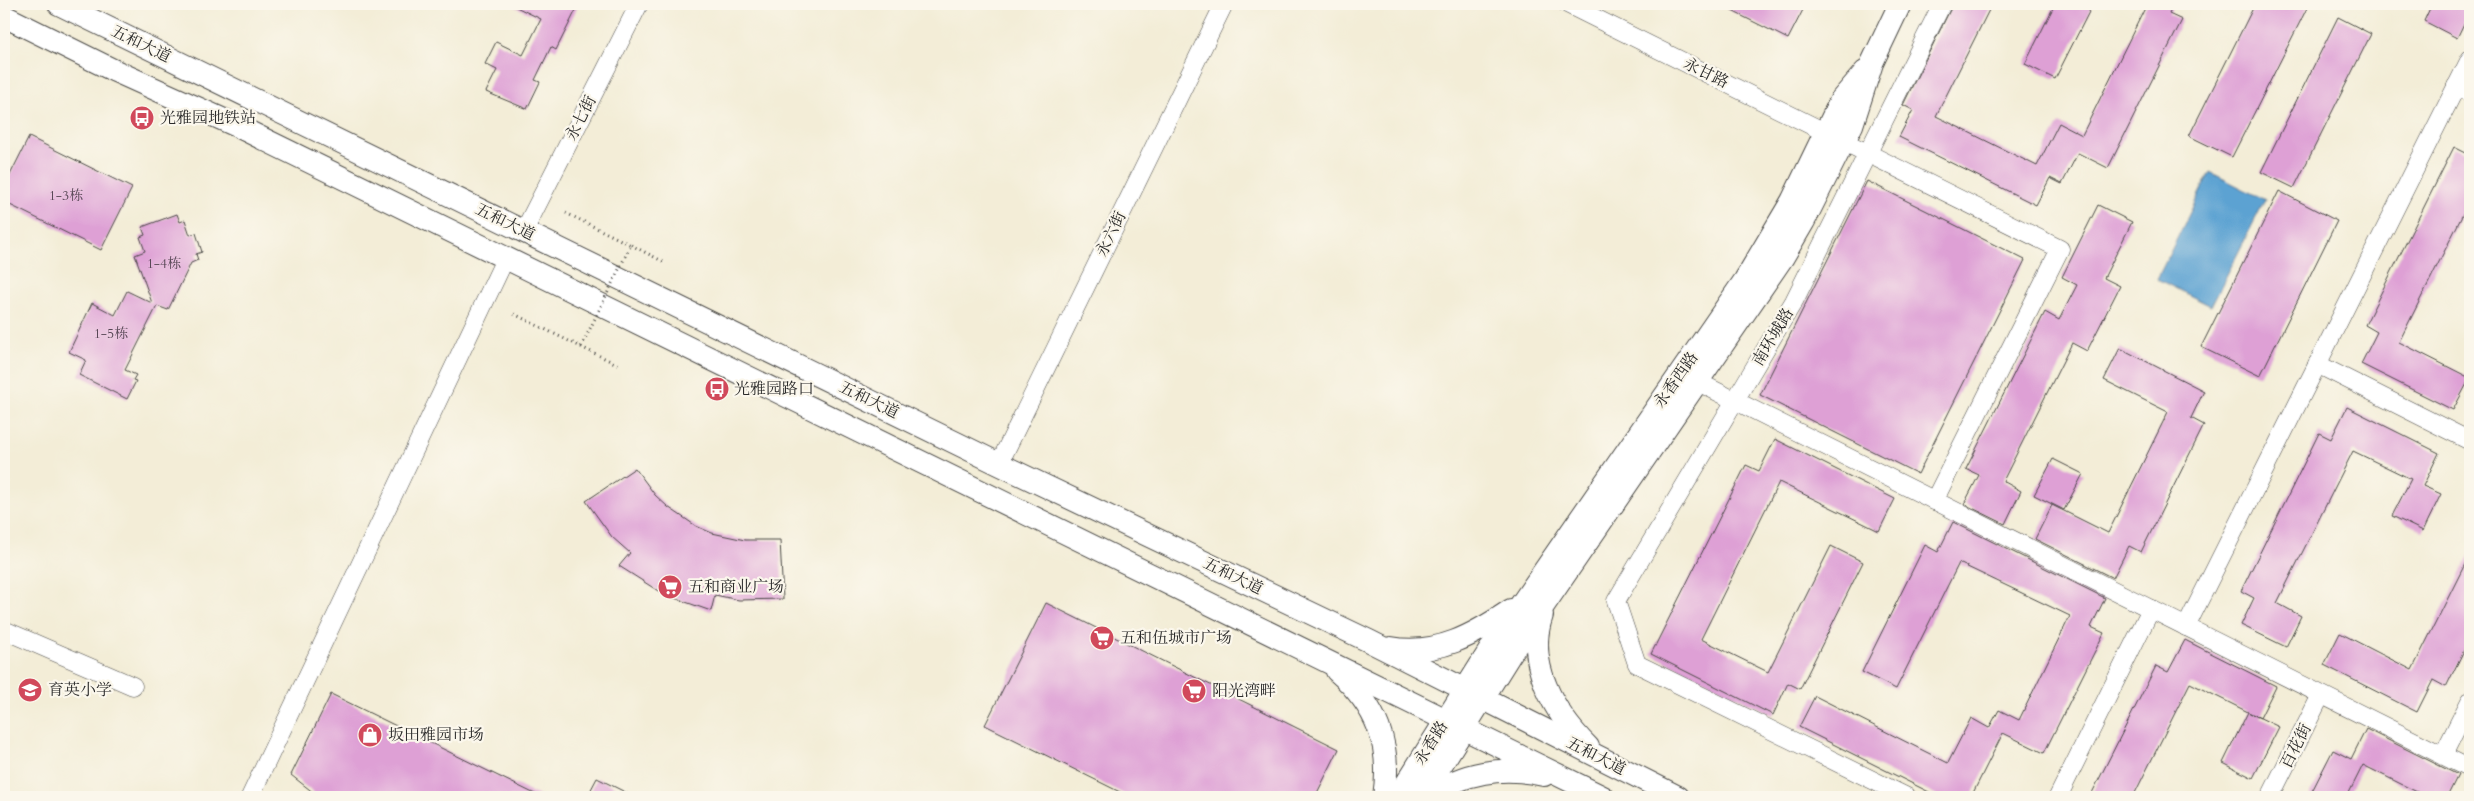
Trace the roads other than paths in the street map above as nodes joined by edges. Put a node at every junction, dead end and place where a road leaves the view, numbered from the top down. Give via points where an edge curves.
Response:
1 (59, 4) edge
2 (639, 4) edge
3 (1224, 4) edge
4 (1567, 4) edge
5 (1900, 4) edge
6 (1942, 4) edge
7 (8, 19) edge
8 (2470, 59) edge
9 (2463, 90) edge
10 (1835, 137) junction
11 (1868, 153) junction
12 (524, 231) junction
13 (504, 259) junction
14 (2318, 364) junction
15 (1698, 382) junction
16 (1734, 401) junction
17 (2470, 441) edge
18 (999, 464) junction
19 (1934, 501) junction
20 (1524, 600) junction
21 (1548, 600) junction
22 (2151, 609) junction
23 (1335, 625) junction
24 (2186, 627) junction
25 (4, 630) edge
26 (1369, 641) junction
27 (1321, 658) junction
28 (132, 686) dead end
29 (1473, 693) junction
30 (2322, 695) junction
31 (2470, 701) edge
32 (1455, 724) junction
33 (2443, 756) junction
34 (1603, 760) junction
35 (2470, 769) edge
36 (1587, 789) edge
37 (250, 797) edge
38 (1384, 797) edge
39 (1398, 797) edge
40 (1421, 797) edge
41 (1429, 797) edge
42 (1678, 797) edge
43 (1906, 797) edge
44 (2058, 797) edge
45 (2270, 797) edge

1 - 12 main road, 五和大道
2 - 12 street, 永七街
3 - 18 street, 永六街
4 - 10 street, 永甘路
5 - 10 main road, 永香西路 via 1872,63 1852,125
6 - 11 street, 南环城路
7 - 13 main road, 五和大道 via 235,125
8 - 9 street
9 - 14 street
10 - 11 street, 永甘路
10 - 15 main road, 永香西路 via 1783,257
10 - 20 main road, 永香西路 via 1750,272
11 - 16 street, 南环城路 via 1794,301
11 - 19 street, 永甘路 via 2060,249
12 - 18 main road, 五和大道
13 - 27 main road, 五和大道
13 - 37 street
14 - 17 street
14 - 24 street
15 - 16 street
15 - 21 main road, 永香西路
16 - 19 street
16 - 43 street, 南环城路 via 1616,601 1637,664
18 - 23 main road, 五和大道
19 - 22 street
20 - 26 main road via 1481,630 1444,646 1410,651
20 - 29 main road, 永香西路
21 - 29 main road, 永香西路
21 - 34 main road via 1537,638 1541,675 1562,717
22 - 24 street
22 - 44 street
23 - 26 main road, 五和大道
23 - 27 main road
24 - 30 street
25 - 28 street
26 - 29 main road, 五和大道
27 - 32 main road, 五和大道
27 - 38 main road via 1358,693 1380,727 1386,747
29 - 32 main road, 永香路
29 - 34 main road, 五和大道
30 - 33 street
30 - 45 street, 百花街
31 - 33 street
32 - 36 main road, 五和大道
32 - 39 main road, 永香路
32 - 40 main road, 永香路
33 - 35 street
34 - 36 main road
34 - 42 main road, 五和大道
36 - 41 main road via 1514,770 1492,771 1472,774

